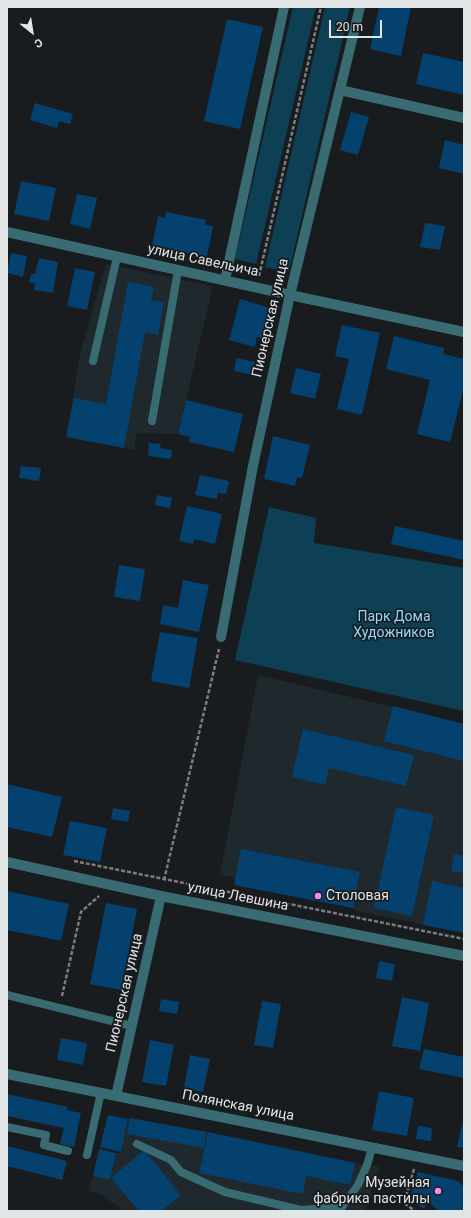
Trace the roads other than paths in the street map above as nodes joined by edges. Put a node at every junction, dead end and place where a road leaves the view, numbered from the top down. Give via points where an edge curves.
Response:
1 (284, 7) edge
2 (360, 7) edge
3 (340, 90) junction
4 (464, 118) edge
5 (7, 232) edge
6 (117, 257) junction
7 (178, 270) junction
8 (225, 280) junction
9 (290, 295) junction
10 (464, 332) edge
11 (93, 361) dead end
12 (152, 421) dead end
13 (222, 637) road end
14 (7, 862) edge
15 (160, 896) junction
16 (464, 956) edge
17 (7, 995) edge
18 (132, 1026) junction
19 (7, 1074) edge
20 (101, 1092) junction
21 (116, 1096) junction
22 (7, 1127) edge
23 (137, 1144) dead end
24 (372, 1148) junction
25 (68, 1151) dead end
26 (87, 1155) dead end
27 (464, 1166) edge

1 - 8 street
2 - 3 street, Пионерская улица
3 - 4 street
3 - 9 street, Пионерская улица
5 - 6 street, улица Савельича
6 - 7 street, улица Савельича
6 - 11 lane
7 - 8 street, улица Савельича
7 - 12 lane
8 - 9 street, улица Савельича
9 - 10 street, улица Савельича
9 - 13 street, Пионерская улица via 253,466
14 - 15 street, улица Левшина
15 - 16 street, улица Левшина
15 - 18 street, Пионерская улица
17 - 18 lane
18 - 21 street, Пионерская улица
19 - 20 street, Полянская улица
20 - 21 street, Полянская улица
20 - 26 lane
21 - 24 street, Полянская улица
22 - 25 lane via 46,1135 44,1145
23 - 24 lane via 171,1160 180,1172 225,1192 301,1210 342,1206 358,1185
24 - 27 street, Полянская улица

